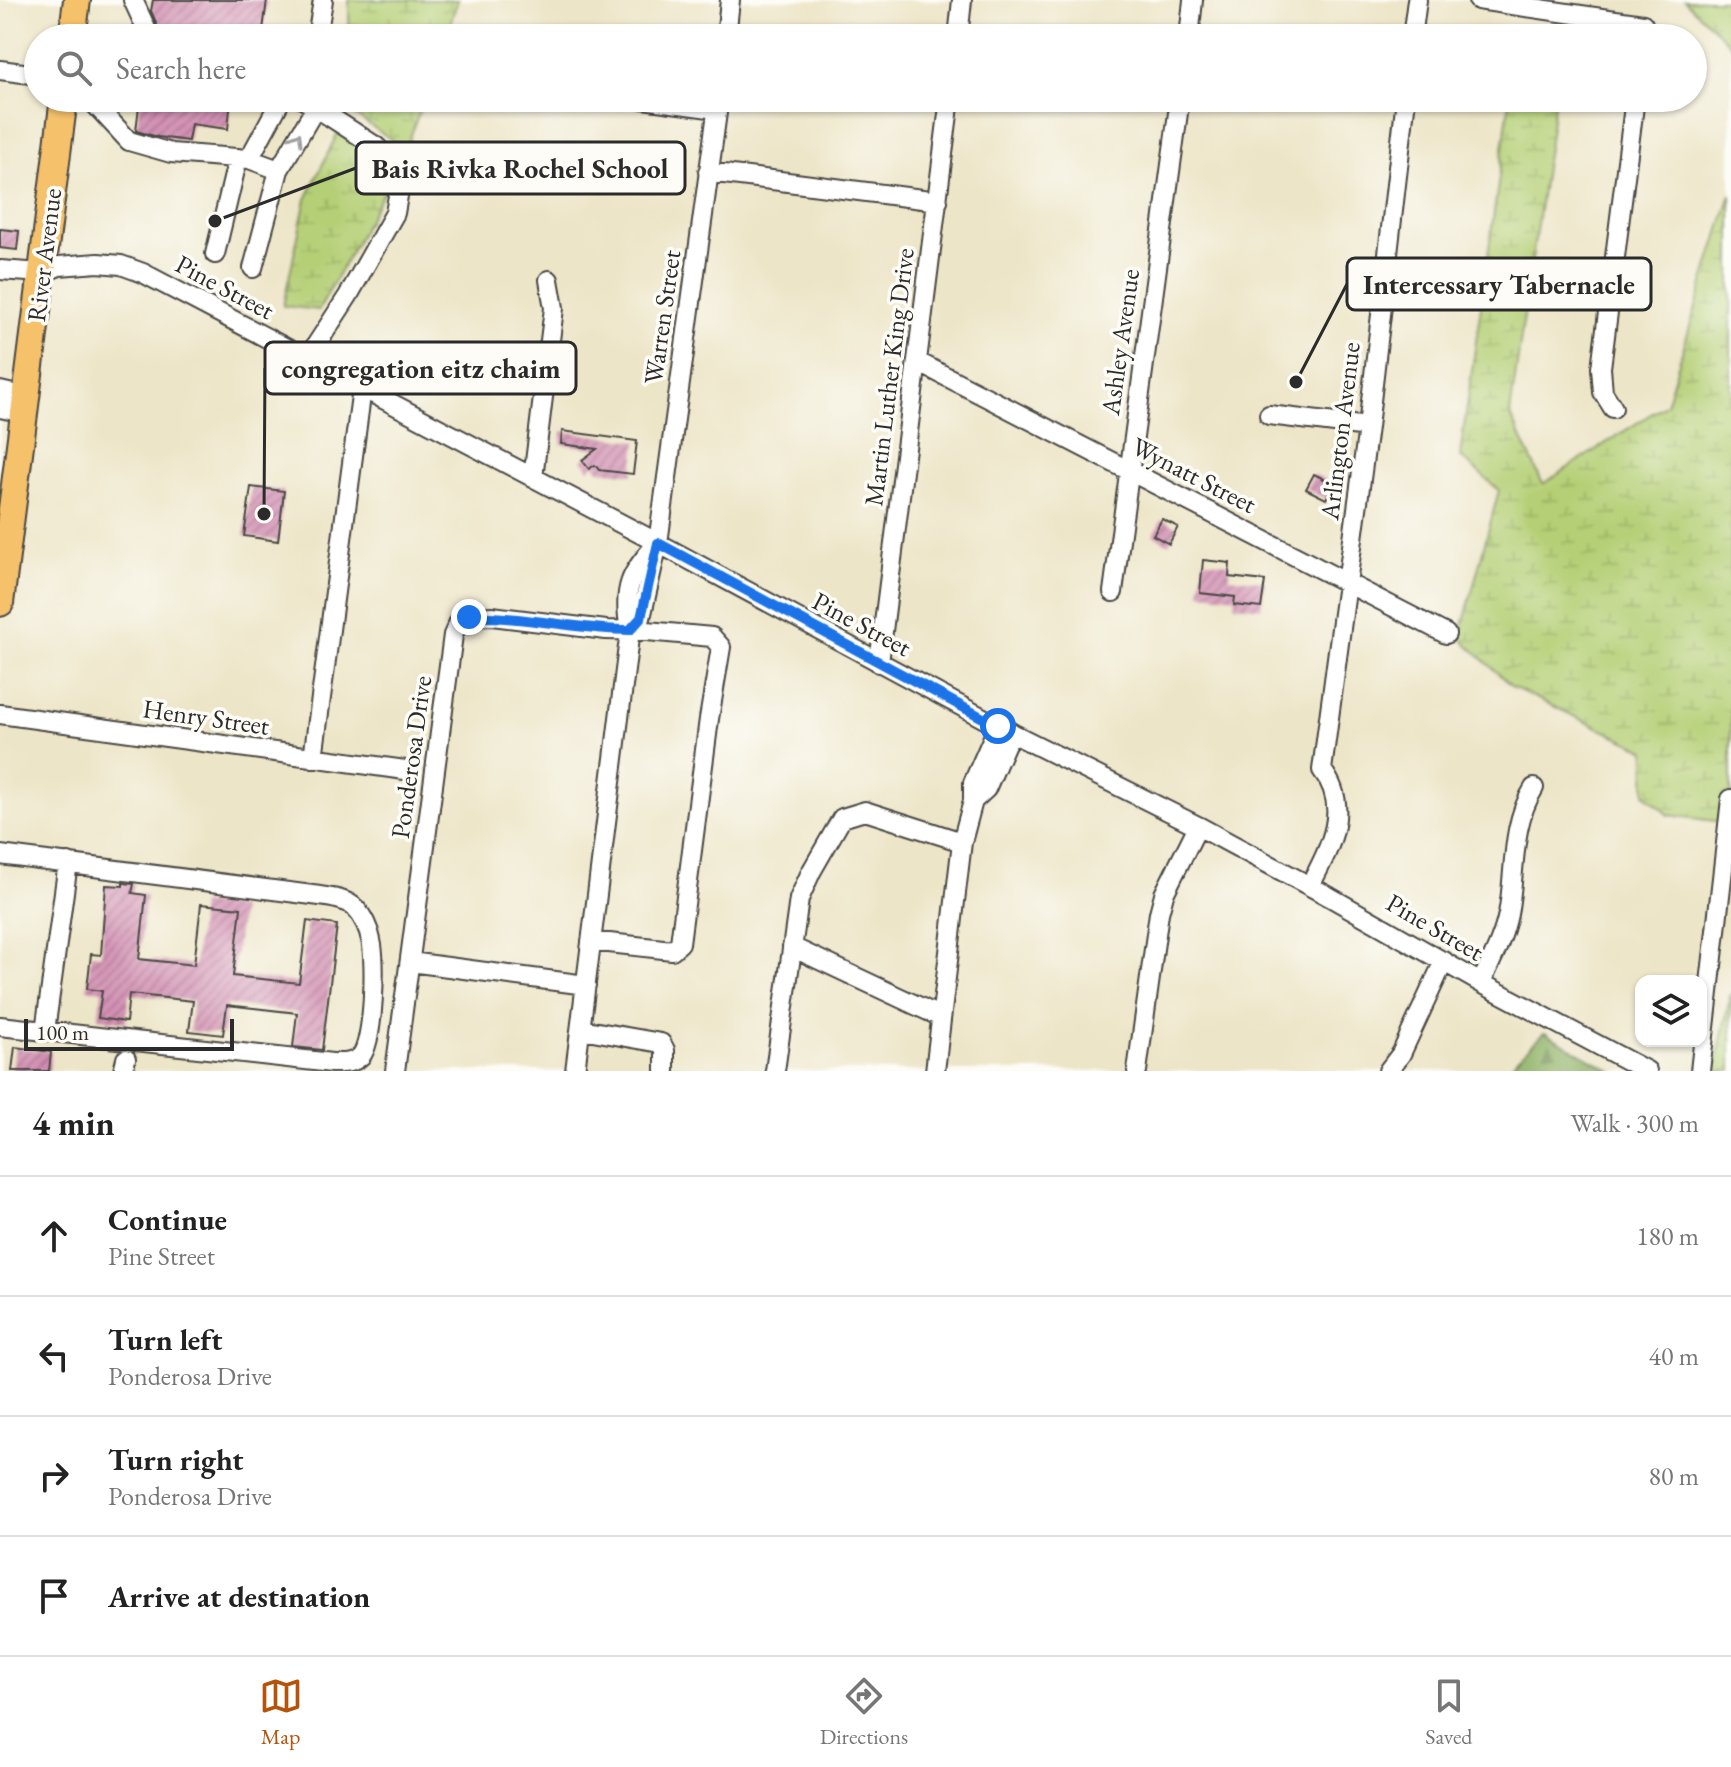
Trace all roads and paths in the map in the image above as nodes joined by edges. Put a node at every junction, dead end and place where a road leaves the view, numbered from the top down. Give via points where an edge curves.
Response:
1 (77, 0) edge
2 (133, 0) edge
3 (323, 0) edge
4 (730, 0) edge
5 (962, 0) edge
6 (1193, 0) edge
7 (1417, 0) edge
8 (1478, 0) edge
9 (74, 24) edge
10 (144, 24) edge
11 (319, 24) edge
12 (727, 24) edge
13 (959, 24) edge
14 (1190, 24) edge
15 (1414, 24) edge
16 (1605, 24) edge
17 (0, 70) edge
18 (24, 73) edge
19 (62, 112) edge
20 (104, 112) edge
21 (273, 112) edge
22 (304, 112) edge
23 (322, 112) edge
24 (717, 112) edge
25 (948, 112) edge
26 (1178, 112) edge
27 (1404, 112) edge
28 (1633, 112) edge
29 (243, 158) junction
30 (279, 170) junction
31 (708, 172) junction
32 (938, 201) junction
33 (215, 254) dead end
34 (253, 268) dead end
35 (0, 270) edge
36 (42, 273) junction
37 (549, 280) dead end
38 (307, 359) junction
39 (918, 362) junction
40 (362, 388) junction
41 (0, 391) edge
42 (17, 406) edge
43 (1613, 408) dead end
44 (1269, 415) dead end
45 (1368, 427) junction
46 (1129, 471) junction
47 (533, 478) junction
48 (658, 543) junction
49 (3, 552) edge
50 (1346, 583) junction
51 (1113, 592) dead end
52 (0, 603) edge
53 (630, 630) junction
54 (1446, 634) dead end
55 (879, 663) junction
56 (0, 714) edge
57 (1004, 729) junction
58 (313, 758) junction
59 (405, 770) dead end
60 (1534, 788) dead end
61 (1731, 799) edge
62 (1198, 826) junction
63 (962, 842) junction
64 (0, 855) edge
65 (68, 863) junction
66 (1310, 886) junction
67 (591, 941) junction
68 (792, 947) junction
69 (1444, 961) junction
70 (410, 962) junction
71 (1481, 983) junction
72 (586, 985) junction
73 (941, 1017) junction
74 (0, 1026) edge
75 (581, 1029) junction
76 (45, 1031) junction
77 (395, 1071) edge
78 (575, 1071) edge
79 (665, 1071) edge
80 (775, 1071) edge
81 (935, 1071) edge
82 (1137, 1071) edge
83 (1388, 1071) edge
84 (1647, 1071) edge
85 (1700, 1071) edge

1 - 9 highway
2 - 10 street
3 - 11 street
4 - 12 street
5 - 13 street
6 - 14 street
7 - 15 street
8 - 16 street
17 - 18 street
19 - 36 highway, River Avenue
20 - 29 street via 129,141 171,153
21 - 29 street
30 -> 22 street
23 - 38 street via 377,147 398,172 399,190 395,213
24 - 31 street, Warren Street
25 - 32 street, Martin Luther King Drive
26 - 46 street, Ashley Avenue
27 - 45 street, Arlington Avenue
28 - 43 street via 1601,368 1603,392
29 - 30 street
29 - 33 street
30 - 34 street
31 - 32 street
31 - 48 street, Warren Street
32 - 39 street, Martin Luther King Drive
35 - 36 street, Pine Street
36 - 38 street, Pine Street via 59,266 121,265
36 - 42 highway, River Avenue
37 - 47 street via 554,308
38 - 40 street, Pine Street
39 - 46 street, Wynatt Street
39 - 55 street, Martin Luther King Drive
40 - 47 street, Pine Street
40 - 58 street
41 - 42 street
42 - 49 highway, River Avenue
44 - 45 street
45 - 50 street, Arlington Avenue
46 - 50 street, Wynatt Street
46 - 51 street, Ashley Avenue
47 - 48 street, Pine Street
48 - 53 street via 641,618
48 - 55 street, Pine Street
49 - 52 highway, River Avenue
50 - 54 street, Wynatt Street
50 - 66 street, Arlington Avenue via 1322,770 1333,788 1336,825
53 - 67 street
53 - 67 street via 712,637 721,647 680,943 672,950
53 - 70 street, Ponderosa Drive via 492,616 459,622 453,635
55 - 57 street, Pine Street
56 - 58 street, Henry Street
57 - 62 street, Pine Street
57 - 63 street via 973,783
58 - 59 street, Henry Street
60 - 71 street via 1518,824 1503,935
61 - 85 street
62 - 66 street, Pine Street
62 - 82 street via 1159,913
63 - 68 street via 865,811 842,818 799,899
63 - 73 street
64 - 65 street
65 - 76 street
65 - 76 street via 349,903 363,919 374,957 368,1042 350,1063 332,1063
66 - 69 street, Pine Street
67 - 72 street
68 - 73 street
68 - 80 street
69 - 71 street, Pine Street
69 - 83 street
70 - 72 street
70 - 77 street, Ponderosa Drive
71 - 84 street, Pine Street
72 - 75 street
73 - 81 street
74 - 76 street
75 - 78 street
75 - 79 street via 661,1043

